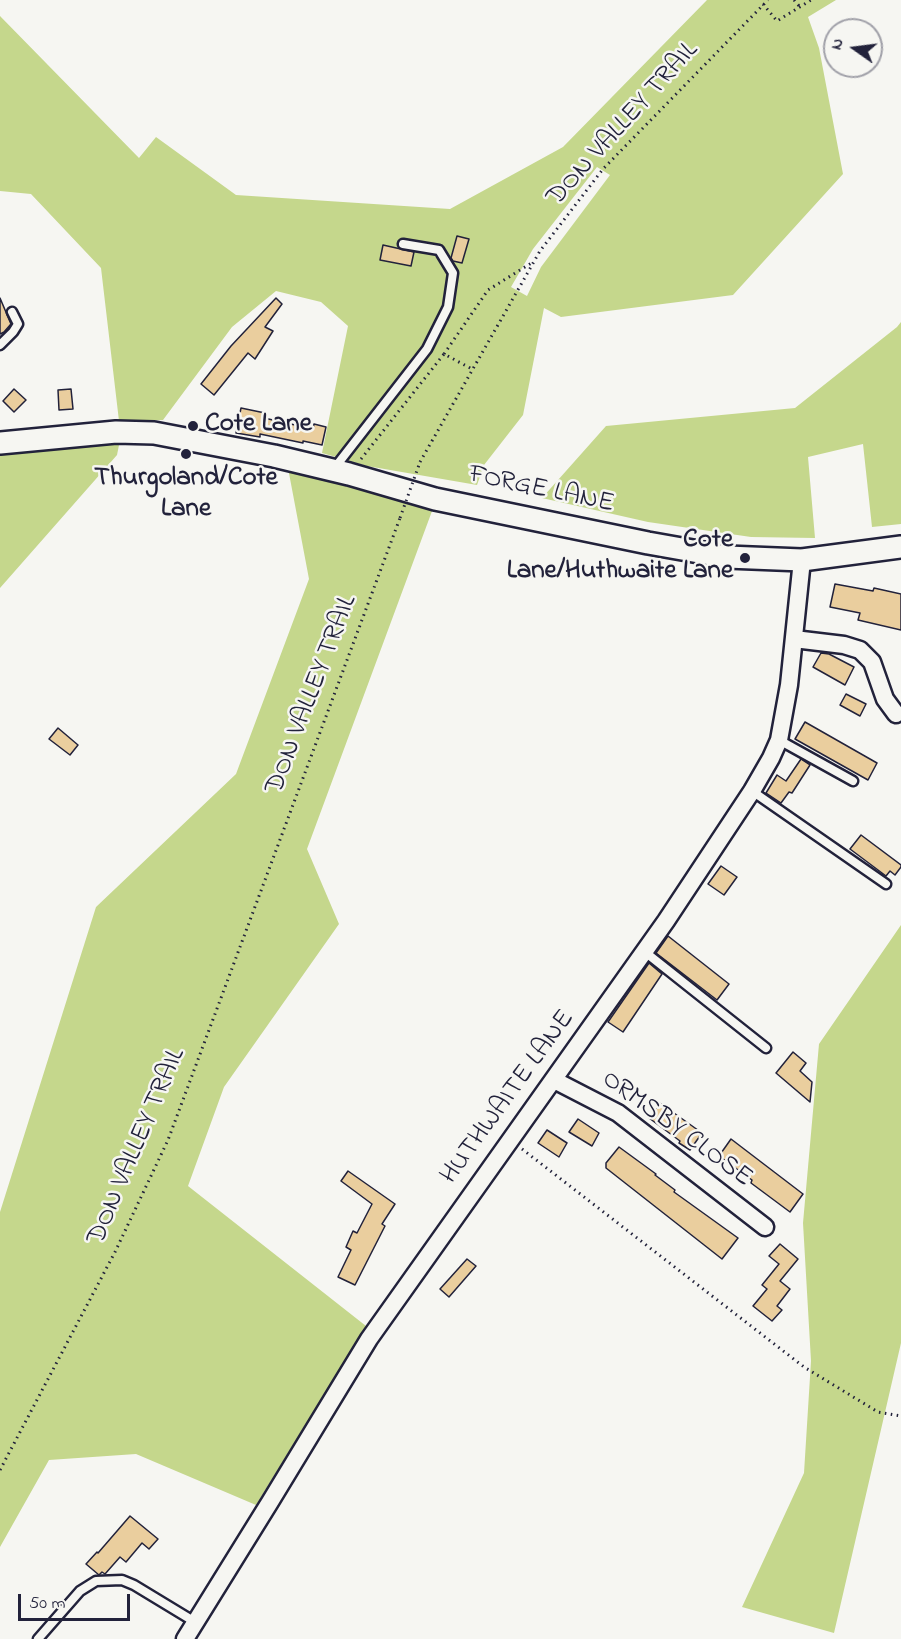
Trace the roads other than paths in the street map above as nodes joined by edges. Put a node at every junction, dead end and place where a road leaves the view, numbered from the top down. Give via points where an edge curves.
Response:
1 (403, 244) dead end
2 (12, 312) dead end
3 (0, 345) edge
4 (0, 443) edge
5 (341, 472) junction
6 (901, 547) edge
7 (802, 560) junction
8 (794, 639) junction
9 (897, 717) edge
10 (779, 740) junction
11 (853, 781) dead end
12 (752, 791) junction
13 (886, 884) dead end
14 (645, 952) junction
15 (766, 1048) dead end
16 (554, 1080) junction
17 (765, 1227) dead end
18 (195, 1622) junction
19 (39, 1639) edge
20 (185, 1639) edge

1 - 5 lane via 439,250 453,273 448,307 427,349
2 - 3 lane via 18,324
4 - 5 street via 116,432 154,433
5 - 7 street, FORGE LANE via 419,495 615,536 727,557
6 - 7 street, FORGE LANE
7 - 8 street, HUTHWAITE LANE
8 - 9 street via 860,650 872,662 885,699
8 - 10 street, HUTHWAITE LANE
10 - 11 lane
10 - 12 street, HUTHWAITE LANE
12 - 13 lane
12 - 14 street, HUTHWAITE LANE
14 - 15 lane
14 - 16 street, HUTHWAITE LANE
16 - 17 street, ORMSBY CLOSE via 618,1113
16 - 18 street, HUTHWAITE LANE via 369,1339
18 - 19 lane via 122,1580 96,1581 80,1591
18 - 20 street, HUTHWAITE LANE

